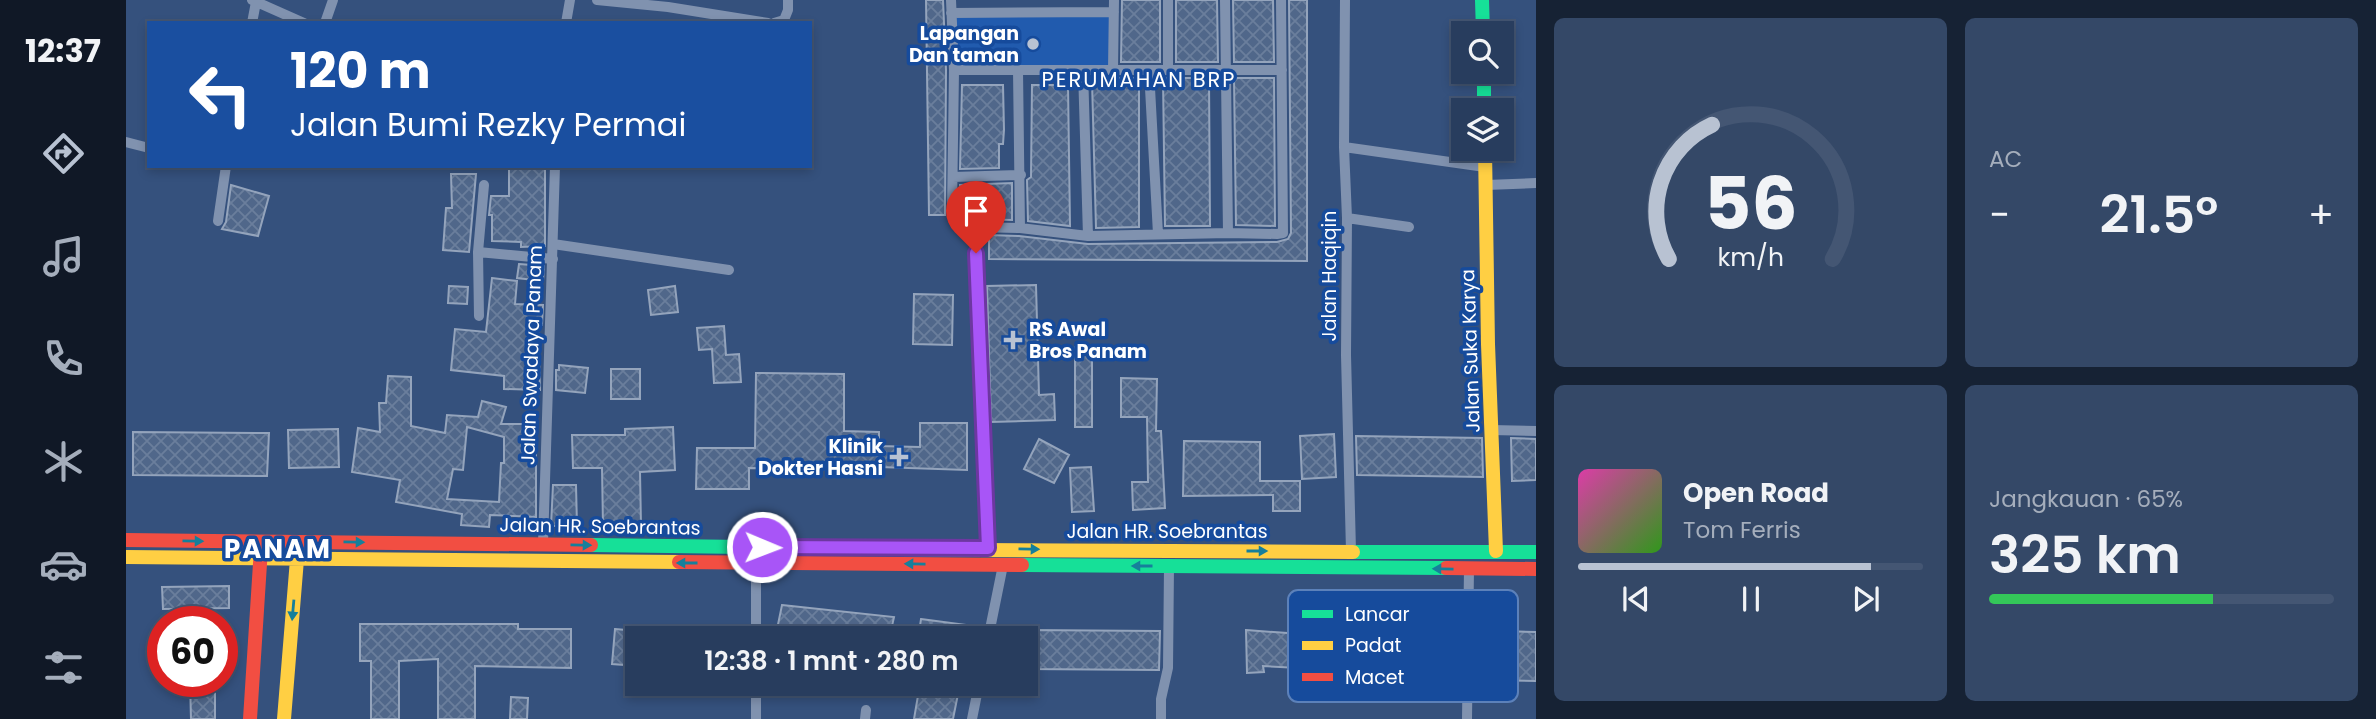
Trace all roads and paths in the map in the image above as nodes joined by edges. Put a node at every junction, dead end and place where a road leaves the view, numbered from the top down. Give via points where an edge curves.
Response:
1 (333, 0) edge
2 (570, 0) edge
3 (597, 0) edge
4 (788, 0) edge
5 (951, 0) edge
6 (1007, 0) edge
7 (1058, 0) edge
8 (1114, 0) edge
9 (1168, 0) edge
10 (1225, 0) edge
11 (1281, 0) edge
12 (1345, 0) edge
13 (1482, 0) edge
14 (254, 1) edge
15 (668, 3) edge
16 (1007, 12) junction
17 (1114, 12) junction
18 (951, 13) junction
19 (1058, 13) junction
20 (253, 21) edge
21 (299, 21) edge
22 (326, 21) edge
23 (566, 21) edge
24 (758, 21) edge
25 (781, 21) edge
26 (1483, 21) edge
27 (954, 69) junction
28 (1018, 69) junction
29 (1083, 69) junction
30 (1149, 69) junction
31 (1114, 70) junction
32 (1168, 70) junction
33 (1226, 70) junction
34 (1282, 70) junction
35 (126, 142) edge
36 (147, 147) edge
37 (1344, 147) junction
38 (1485, 161) edge
39 (1485, 167) junction
40 (222, 168) edge
41 (555, 168) edge
42 (1021, 175) junction
43 (953, 177) junction
44 (1536, 183) edge
45 (484, 185) dead end
46 (1486, 185) junction
47 (1347, 218) junction
48 (218, 221) dead end
49 (975, 227) junction
50 (1409, 227) dead end
51 (1020, 228) junction
52 (1228, 233) junction
53 (1158, 234) junction
54 (1087, 236) junction
55 (553, 244) junction
56 (478, 252) junction
57 (553, 258) junction
58 (729, 270) dead end
59 (479, 316) dead end
60 (1491, 430) junction
61 (1536, 431) edge
62 (126, 540) edge
63 (298, 541) junction
64 (261, 542) junction
65 (543, 544) junction
66 (870, 548) junction
67 (988, 548) junction
68 (1350, 551) junction
69 (1496, 551) junction
70 (1536, 552) edge
71 (126, 557) edge
72 (261, 558) junction
73 (298, 558) junction
74 (756, 563) junction
75 (871, 564) junction
76 (1003, 565) junction
77 (1169, 566) junction
78 (1469, 569) junction
79 (1536, 569) edge
80 (1469, 590) edge
81 (756, 626) edge
82 (991, 626) edge
83 (756, 696) edge
84 (977, 696) edge
85 (250, 719) edge
86 (284, 719) edge
87 (756, 719) edge
88 (972, 719) edge
89 (1161, 719) edge

1 - 22 street
2 - 23 street
3 - 15 street
4 - 25 street
5 - 18 street
6 - 16 street
7 - 19 street
8 - 17 street
9 - 32 street
10 - 33 street
11 - 34 street
12 - 37 street, Jalan Haqiqin
13 - 26 main road
14 - 20 street
14 - 21 street
15 - 24 street
16 - 18 street
16 - 19 street
17 - 19 street
17 - 31 street
18 - 27 street
27 - 28 street
27 - 43 street
28 - 29 street
28 - 42 street
29 - 31 street
29 - 54 street
30 - 31 street
30 - 32 street
30 - 53 street
32 - 33 street
33 - 34 street
33 - 52 street
34 - 52 street via 1283,233
35 - 36 street
37 - 39 street
37 - 47 street, Jalan Haqiqin
38 - 39 main road, Jalan Suka Karya
39 - 46 main road, Jalan Suka Karya
40 - 48 street
41 - 55 street, Jalan Swadaya Panam
42 - 43 street
42 - 51 street
43 - 49 street via 952,210 957,222
44 - 46 street
45 - 56 street
46 - 60 main road, Jalan Suka Karya
47 - 50 street
47 - 68 street, Jalan Haqiqin
49 - 51 street
49 - 67 street
51 - 54 street
52 - 53 street
53 - 54 street
55 - 57 street, Jalan Swadaya Panam
55 - 58 street
56 - 57 street
56 - 59 street
57 - 65 street, Jalan Swadaya Panam
60 - 61 street
60 - 69 main road, Jalan Suka Karya
62 -> 64 main road, Jalan HR. Soebrantas
63 - 64 main road, Jalan HR. Soebrantas
63 -> 65 main road, Jalan HR. Soebrantas
63 - 73 main road
64 - 72 main road
65 -> 66 main road, Jalan HR. Soebrantas
66 - 67 main road, Jalan HR. Soebrantas
66 - 75 main road
67 -> 68 main road, Jalan HR. Soebrantas
68 - 69 main road, Jalan HR. Soebrantas
69 - 70 main road, Jalan HR. Soebrantas
71 - 72 main road, Jalan HR. Soebrantas
72 - 73 main road, Jalan HR. Soebrantas
72 - 85 main road
74 -> 73 main road, Jalan HR. Soebrantas
73 -> 86 main road
74 - 75 main road, Jalan HR. Soebrantas
74 - 81 street
76 -> 75 main road, Jalan HR. Soebrantas
77 -> 76 main road, Jalan HR. Soebrantas
76 - 82 street
78 -> 77 main road, Jalan HR. Soebrantas
77 - 89 street via 1168,668
78 - 79 main road, Jalan HR. Soebrantas
78 - 80 street
83 - 87 street
84 - 88 street

